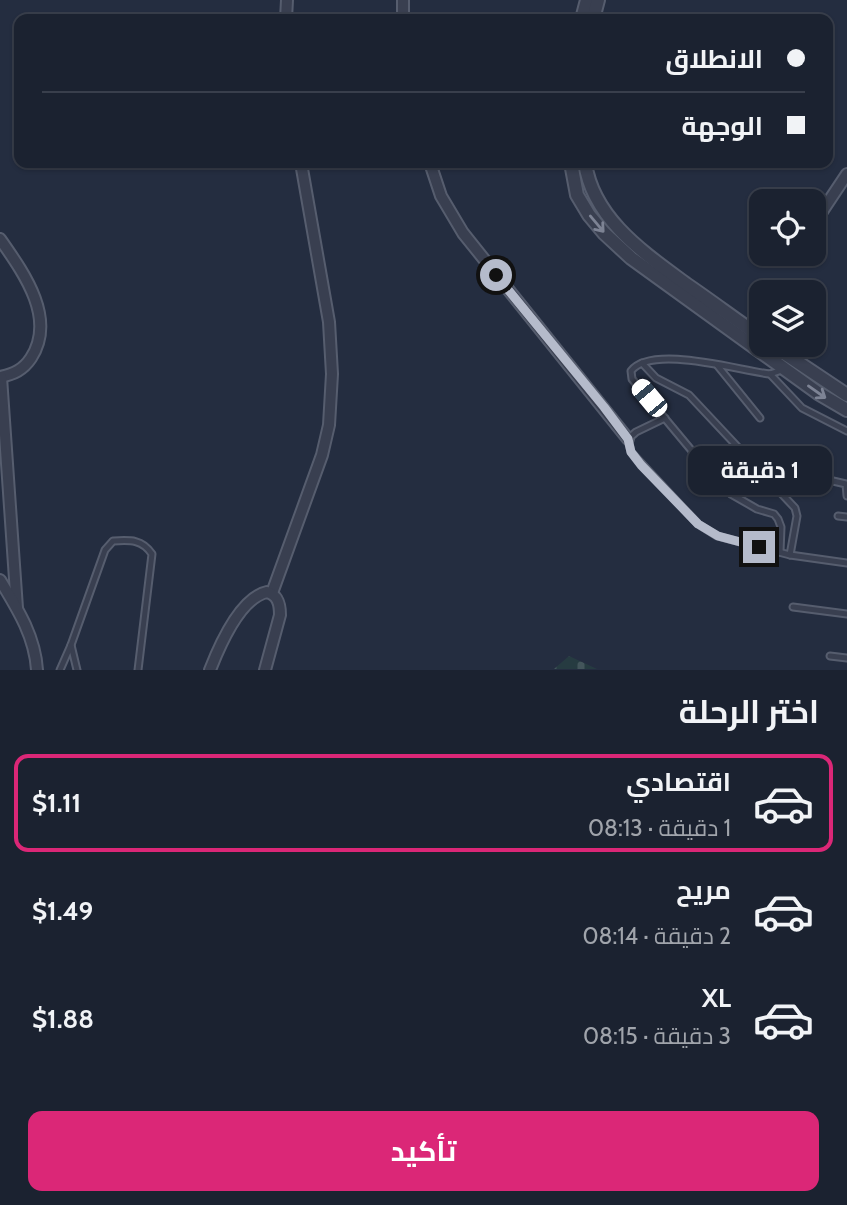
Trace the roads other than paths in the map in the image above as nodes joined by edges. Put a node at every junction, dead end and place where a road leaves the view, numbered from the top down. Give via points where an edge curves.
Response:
1 (302, 168) edge
2 (432, 168) edge
3 (572, 168) edge
4 (587, 168) edge
5 (847, 174) edge
6 (826, 206) edge
7 (0, 239) edge
8 (749, 329) edge
9 (790, 357) edge
10 (642, 363) junction
11 (717, 365) junction
12 (785, 369) junction
13 (770, 374) junction
14 (1, 377) edge
15 (847, 395) edge
16 (847, 410) edge
17 (666, 418) junction
18 (760, 418) dead end
19 (847, 430) edge
20 (628, 439) junction
21 (807, 475) dead end
22 (847, 495) edge
23 (838, 516) dead end
24 (847, 517) edge
25 (780, 552) junction
26 (790, 555) junction
27 (847, 563) edge
28 (0, 580) edge
29 (272, 593) junction
30 (793, 607) dead end
31 (17, 608) junction
32 (847, 614) edge
33 (71, 645) junction
34 (830, 656) dead end
35 (847, 658) edge
36 (37, 670) edge
37 (60, 670) edge
38 (77, 670) edge
39 (138, 670) edge
40 (210, 670) edge
41 (265, 670) edge

1 - 29 street via 329,322 330,412 322,455
2 - 20 street via 441,196 463,233
3 -> 12 street via 578,195 604,233 631,258
4 - 8 street via 607,214 647,257
5 - 6 street
7 - 14 street via 36,298 41,327 38,347 25,366
9 - 15 street
10 - 11 lane via 664,359
10 - 17 lane via 631,371 632,379
10 - 26 lane via 656,378 689,395 795,508
11 - 13 lane
11 - 18 lane
12 - 13 lane
12 -> 16 street
13 - 19 lane via 802,408
14 - 31 street
17 - 20 lane
17 - 25 lane via 731,494 774,514 781,527
20 - 25 lane via 641,465 698,524 718,536
21 - 22 lane via 846,485
23 - 24 lane
25 - 26 lane
26 - 27 lane
28 - 31 street
29 - 40 street via 261,593 245,606
29 - 41 street via 280,615
30 - 32 lane
31 - 36 street via 25,621
33 - 37 lane
33 - 38 lane
33 - 39 lane via 105,550 113,541 132,539 146,545 152,554
34 - 35 lane

